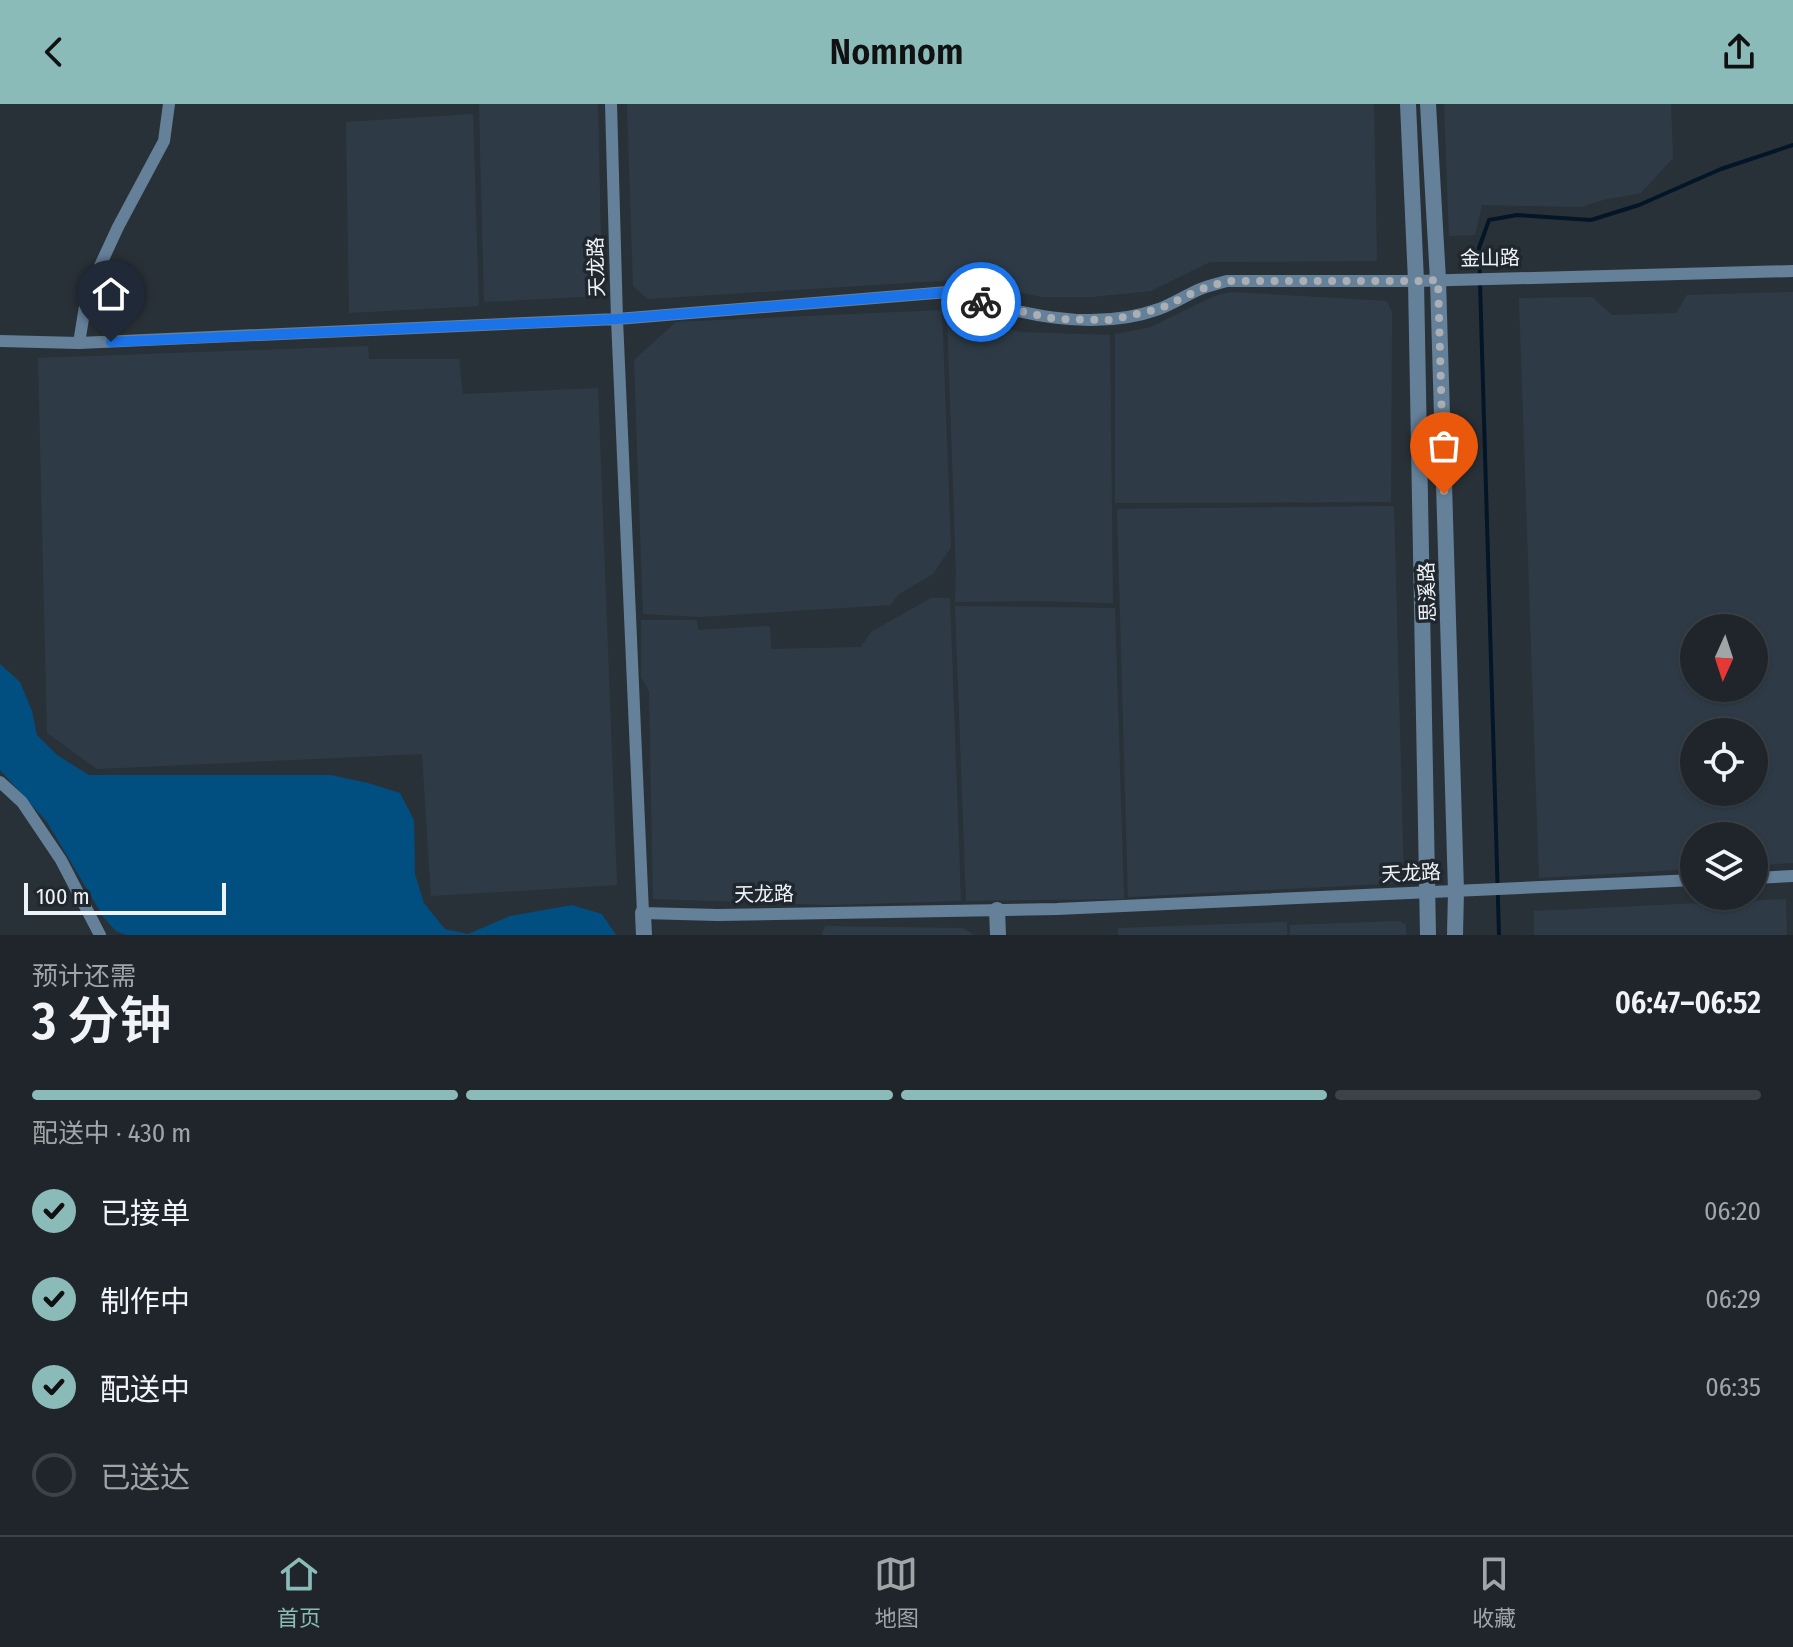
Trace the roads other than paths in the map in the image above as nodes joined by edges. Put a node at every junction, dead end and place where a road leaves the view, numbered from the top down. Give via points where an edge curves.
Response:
1 (169, 104) edge
2 (611, 104) edge
3 (1408, 104) edge
4 (1428, 104) edge
5 (1793, 271) edge
6 (1438, 280) junction
7 (1416, 281) junction
8 (617, 319) junction
9 (0, 341) edge
10 (79, 343) junction
11 (0, 782) edge
12 (1793, 876) edge
13 (1768, 877) edge
14 (1680, 881) edge
15 (1456, 891) junction
16 (1426, 893) junction
17 (997, 910) junction
18 (643, 913) junction
19 (100, 935) edge
20 (644, 935) edge
21 (998, 935) edge
22 (1428, 935) edge
23 (1455, 935) edge

1 - 10 street via 164,141 87,294
2 - 8 street, 天龙路
3 - 7 street, 思溪路
4 - 6 street, 思溪路
5 - 6 street, 金山路
6 - 7 street, 金山路
6 - 15 street, 思溪路
7 - 8 street, 金山路 via 1227,281 1159,309 1110,320 1055,319 948,292
7 - 16 street, 思溪路
8 - 10 street, 金山路
8 - 18 street, 天龙路
9 - 10 street, 金山路
11 - 19 street via 22,802 61,860
12 - 13 street
14 - 15 street, 天龙路
15 - 16 street, 天龙路
15 - 23 street, 思溪路
16 - 17 street, 天龙路
16 - 22 street, 思溪路
17 - 18 street, 天龙路
17 - 21 street
18 - 20 street

